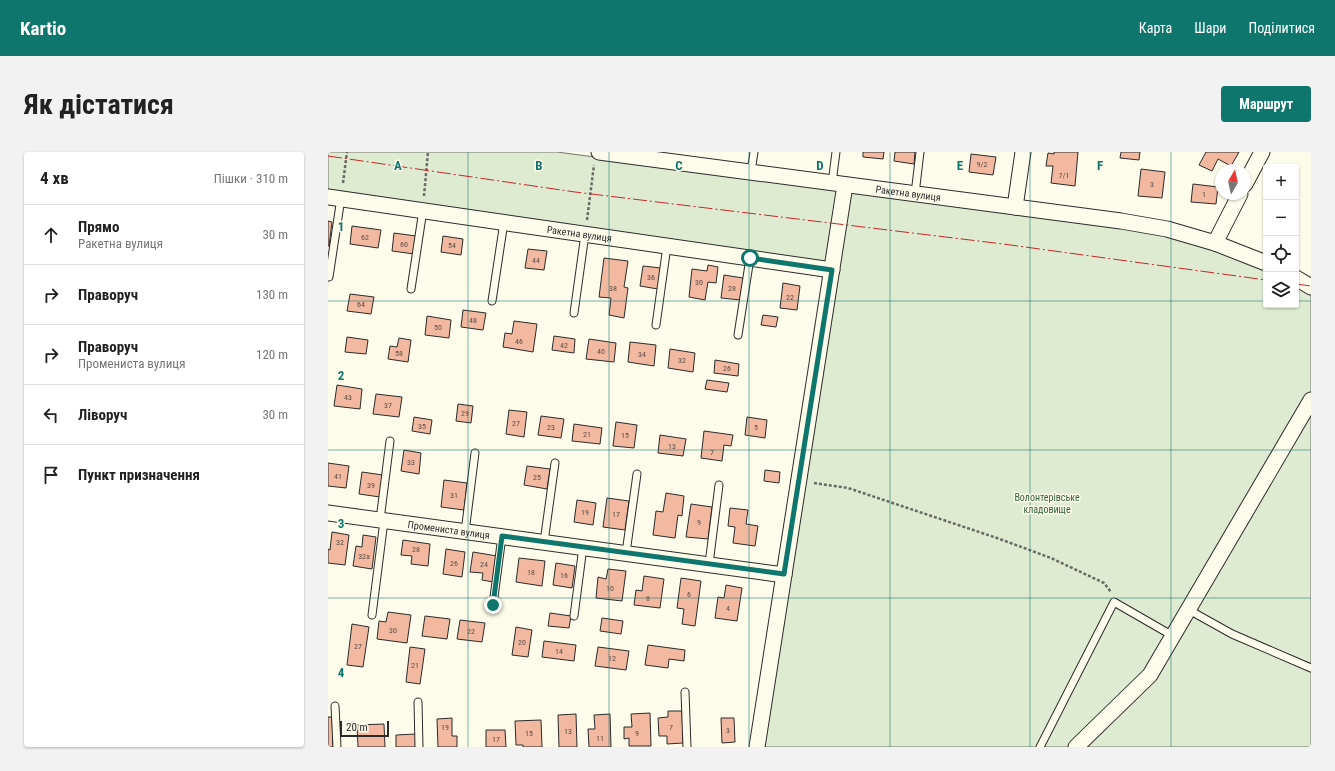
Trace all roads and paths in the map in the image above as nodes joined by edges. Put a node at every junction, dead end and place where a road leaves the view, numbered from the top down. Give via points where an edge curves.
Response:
1 (347, 152) edge
2 (428, 152) edge
3 (754, 152) edge
4 (836, 152) edge
5 (920, 152) edge
6 (1023, 152) edge
7 (1262, 152) edge
8 (597, 156) edge
9 (670, 157) edge
10 (751, 172) junction
11 (1251, 173) edge
12 (839, 184) junction
13 (915, 194) junction
14 (334, 197) edge
15 (1237, 200) edge
16 (1015, 207) junction
17 (422, 210) junction
18 (504, 222) junction
19 (585, 234) junction
20 (1215, 242) junction
21 (668, 246) junction
22 (750, 258) junction
23 (1263, 262) edge
24 (832, 270) junction
25 (329, 277) dead end
26 (1299, 280) edge
27 (1311, 287) edge
28 (411, 289) dead end
29 (492, 301) dead end
30 (574, 313) dead end
31 (656, 325) dead end
32 (738, 335) dead end
33 (1311, 400) edge
34 (390, 441) dead end
35 (476, 453) dead end
36 (555, 463) dead end
37 (637, 474) dead end
38 (799, 480) junction
39 (719, 485) dead end
40 (328, 513) edge
41 (382, 520) junction
42 (465, 532) junction
43 (502, 536) junction
44 (544, 542) junction
45 (583, 548) junction
46 (626, 553) junction
47 (709, 564) junction
48 (784, 574) junction
49 (1114, 602) junction
50 (493, 605) dead end
51 (1189, 610) junction
52 (372, 615) dead end
53 (574, 616) dead end
54 (1173, 636) junction
55 (1311, 668) edge
56 (684, 692) dead end
57 (418, 702) dead end
58 (335, 706) dead end
59 (337, 747) edge
60 (419, 747) edge
61 (687, 747) edge
62 (757, 747) edge
63 (1040, 747) edge
64 (1076, 747) edge

1 - 14 path
2 - 17 path
3 - 10 lane
4 - 12 lane
5 - 13 lane
6 - 16 street
7 - 11 street
8 - 9 street, Ракетна вулиця
8 - 19 path
9 - 10 street, Ракетна вулиця
10 - 12 street, Ракетна вулиця
12 - 13 street, Ракетна вулиця
12 - 24 street
13 - 16 street, Ракетна вулиця
14 - 17 street, Ракетна вулиця
14 - 25 lane
15 - 20 street
16 - 20 street, Ракетна вулиця via 1167,229
17 - 18 street, Ракетна вулиця
17 - 28 lane
18 - 19 street, Ракетна вулиця
18 - 29 lane
19 - 21 street, Ракетна вулиця
19 - 30 lane
20 - 23 street, Ракетна вулиця
21 - 22 street, Ракетна вулиця
21 - 31 lane
22 - 24 street, Ракетна вулиця
22 - 32 lane
24 - 38 street
26 - 27 street
33 - 51 street
34 - 41 lane
35 - 42 lane
36 - 44 lane
37 - 46 lane
38 - 48 street
38 - 49 path via 848,488 1051,558 1104,583 1111,591
39 - 47 lane
40 - 41 street, Промениста вулиця
41 - 42 street, Промениста вулиця
41 - 52 lane
42 - 43 street, Промениста вулиця
43 - 44 street, Промениста вулиця
43 - 50 lane
44 - 45 street, Промениста вулиця
45 - 46 street, Промениста вулиця
45 - 53 lane
46 - 47 street, Промениста вулиця
47 - 48 street, Промениста вулиця
48 - 62 street
49 - 54 lane
49 - 63 lane
51 - 54 street
51 - 55 lane via 1232,634
54 - 64 street via 1150,675
56 - 61 lane
57 - 60 lane
58 - 59 lane

